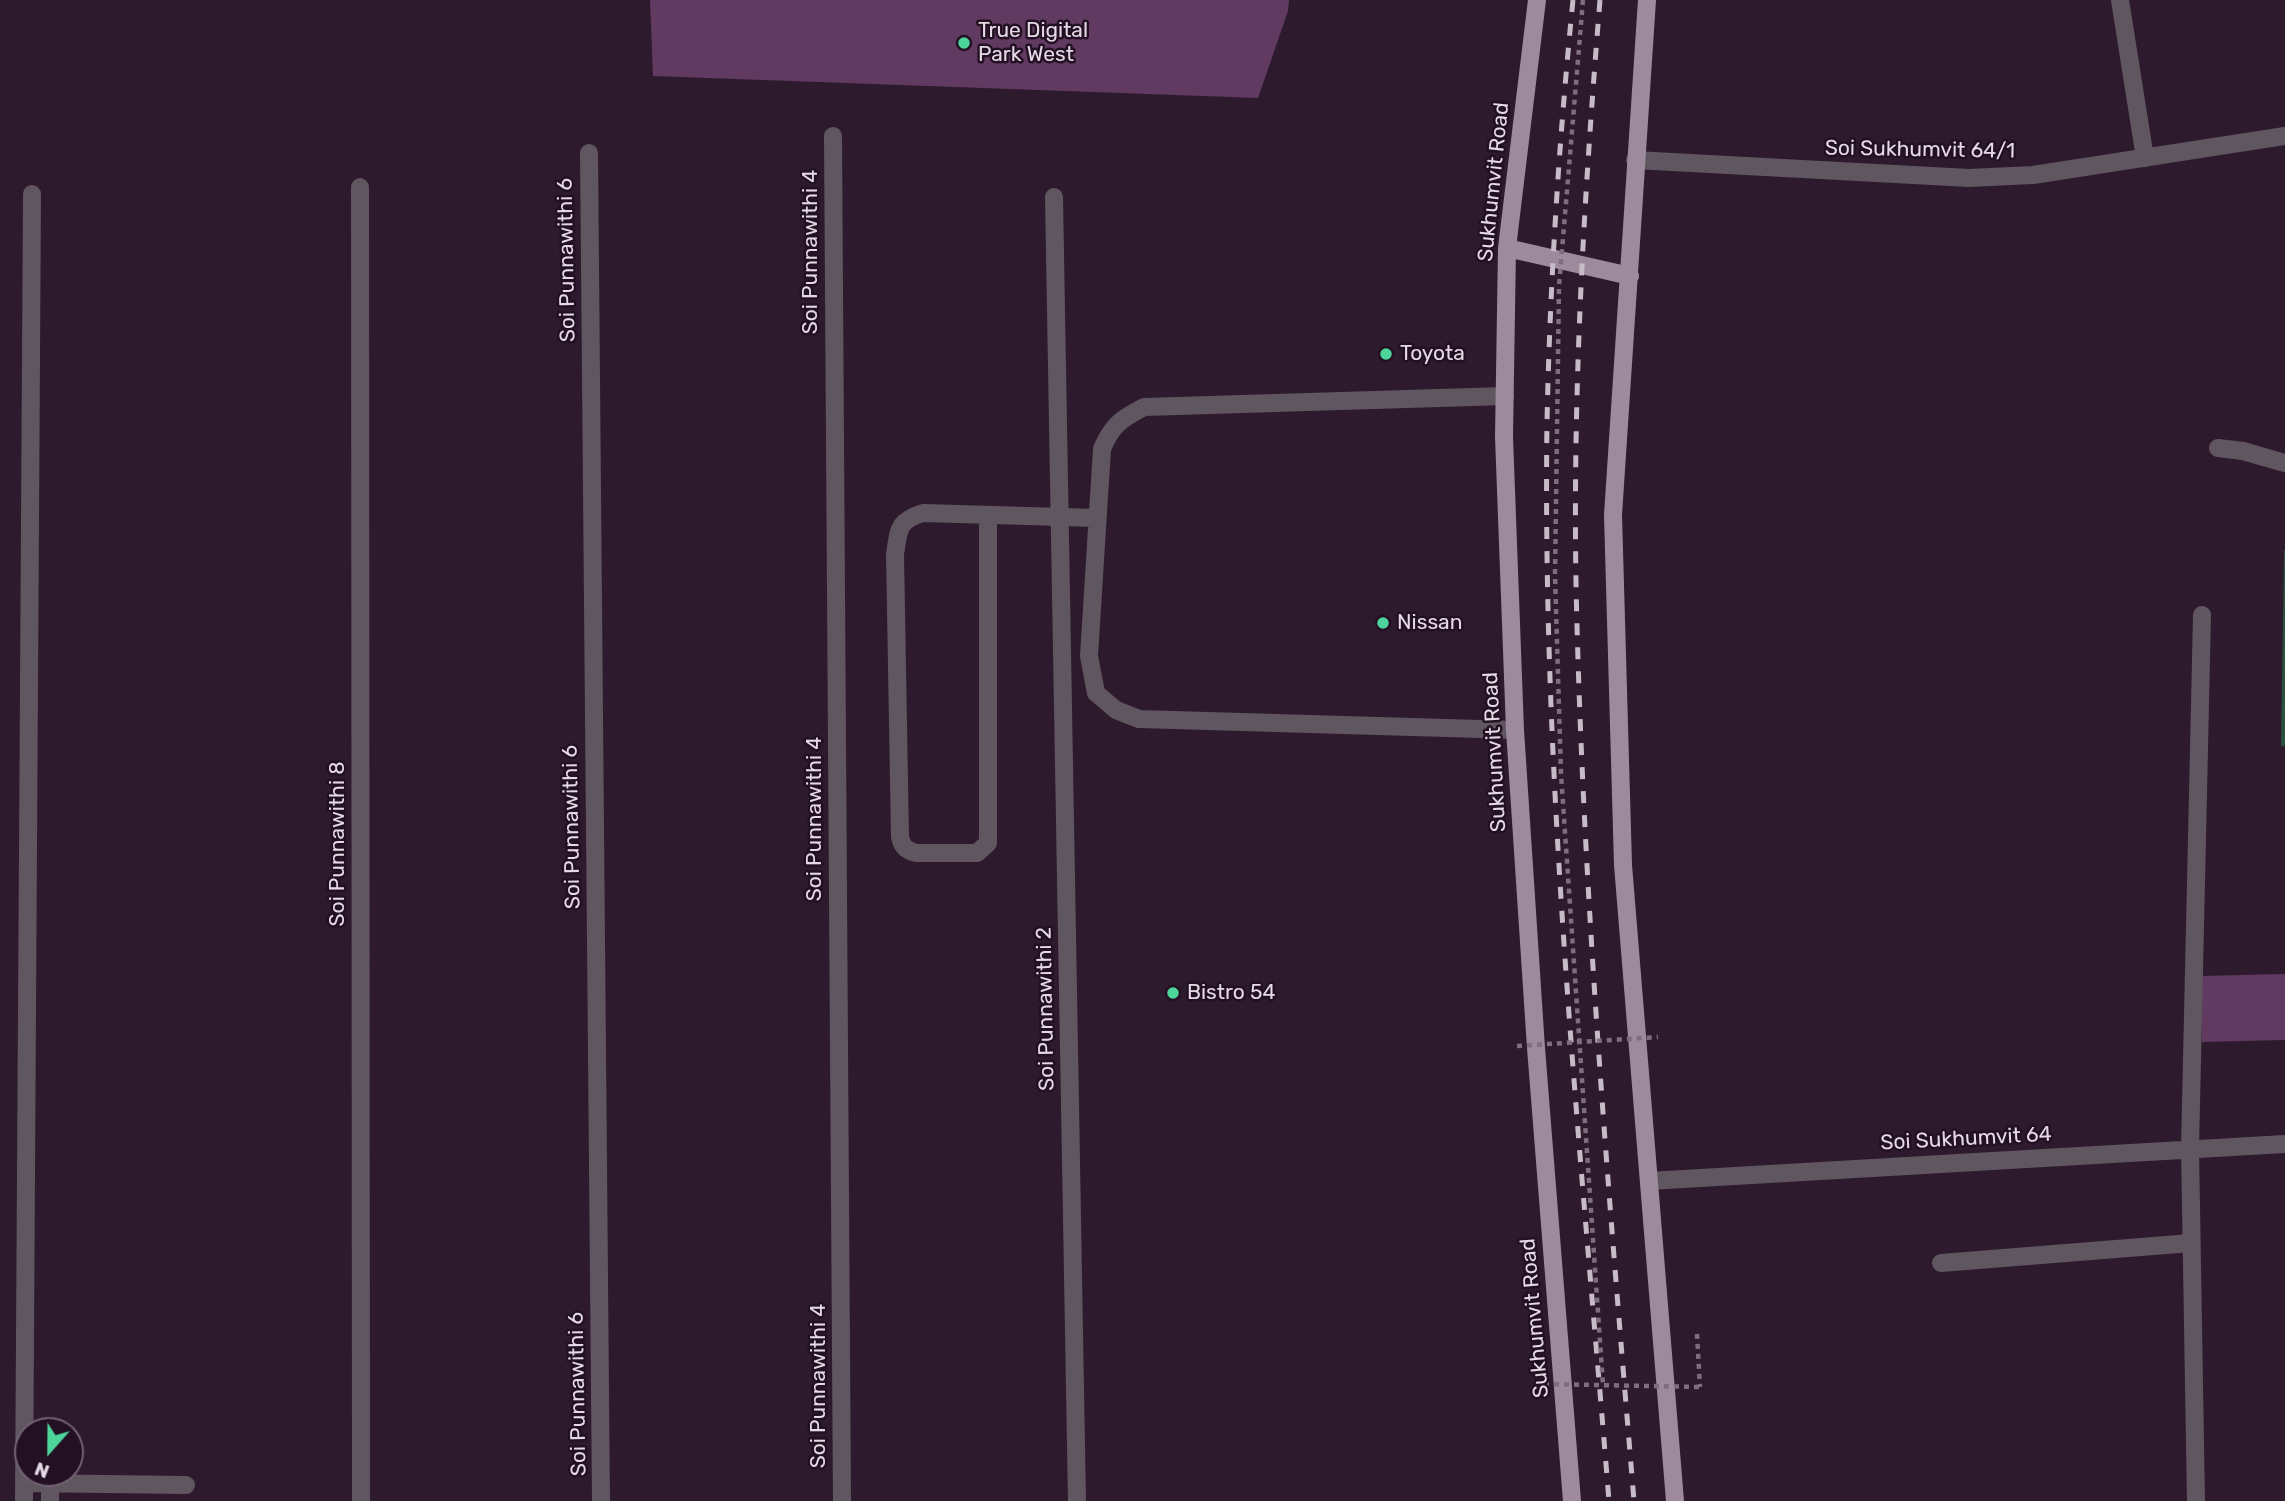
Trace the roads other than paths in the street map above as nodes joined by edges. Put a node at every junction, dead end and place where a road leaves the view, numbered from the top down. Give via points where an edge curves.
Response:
1 (1536, 0) edge
2 (1647, 0) edge
3 (2120, 0) edge
4 (833, 136) dead end
5 (2285, 136) edge
6 (589, 153) dead end
7 (2144, 158) junction
8 (1635, 160) junction
9 (360, 187) dead end
10 (32, 194) dead end
11 (1054, 197) dead end
12 (1507, 248) junction
13 (1630, 276) junction
14 (1505, 396) junction
15 (2218, 448) dead end
16 (2285, 463) edge
17 (988, 515) junction
18 (1061, 517) junction
19 (1097, 519) junction
20 (2202, 615) dead end
21 (1515, 730) junction
22 (2285, 1144) edge
23 (2190, 1148) junction
24 (1649, 1181) junction
25 (2191, 1243) junction
26 (1941, 1263) dead end
27 (186, 1485) dead end
28 (24, 1492) edge
29 (50, 1492) edge
30 (361, 1501) edge
31 (601, 1501) edge
32 (842, 1501) edge
33 (1077, 1501) edge
34 (1572, 1501) edge
35 (1675, 1501) edge
36 (2196, 1501) edge

1 - 12 main road, Sukhumvit Road
2 - 8 main road
3 - 7 street
4 - 32 street, Soi Punnawithi 4
5 - 7 street, Soi Sukhumvit 64/1
6 - 31 street, Soi Punnawithi 6
7 - 8 street, Soi Sukhumvit 64/1 via 2033,175 1969,178
8 - 13 main road
9 - 30 street, Soi Punnawithi 8
10 - 28 street
11 - 18 street, Soi Punnawithi 2
12 - 13 main road
12 - 14 main road, Sukhumvit Road
13 - 24 main road via 1613,515 1623,865
14 - 19 street via 1144,407 1110,430 1102,449
14 - 21 main road, Sukhumvit Road
15 - 16 street
17 - 17 street via 988,844 977,853 916,853 906,850 900,837 895,554 899,528 909,517 923,513
17 - 18 street
18 - 19 street
18 - 33 street, Soi Punnawithi 2
19 - 21 street via 1089,656 1096,693 1116,710 1139,719
20 - 23 street
21 - 34 main road, Sukhumvit Road
22 - 23 street, Soi Sukhumvit 64
23 - 24 street, Soi Sukhumvit 64
23 - 25 street
24 - 35 main road
25 - 26 street
25 - 36 street
27 - 29 street
28 - 29 street

